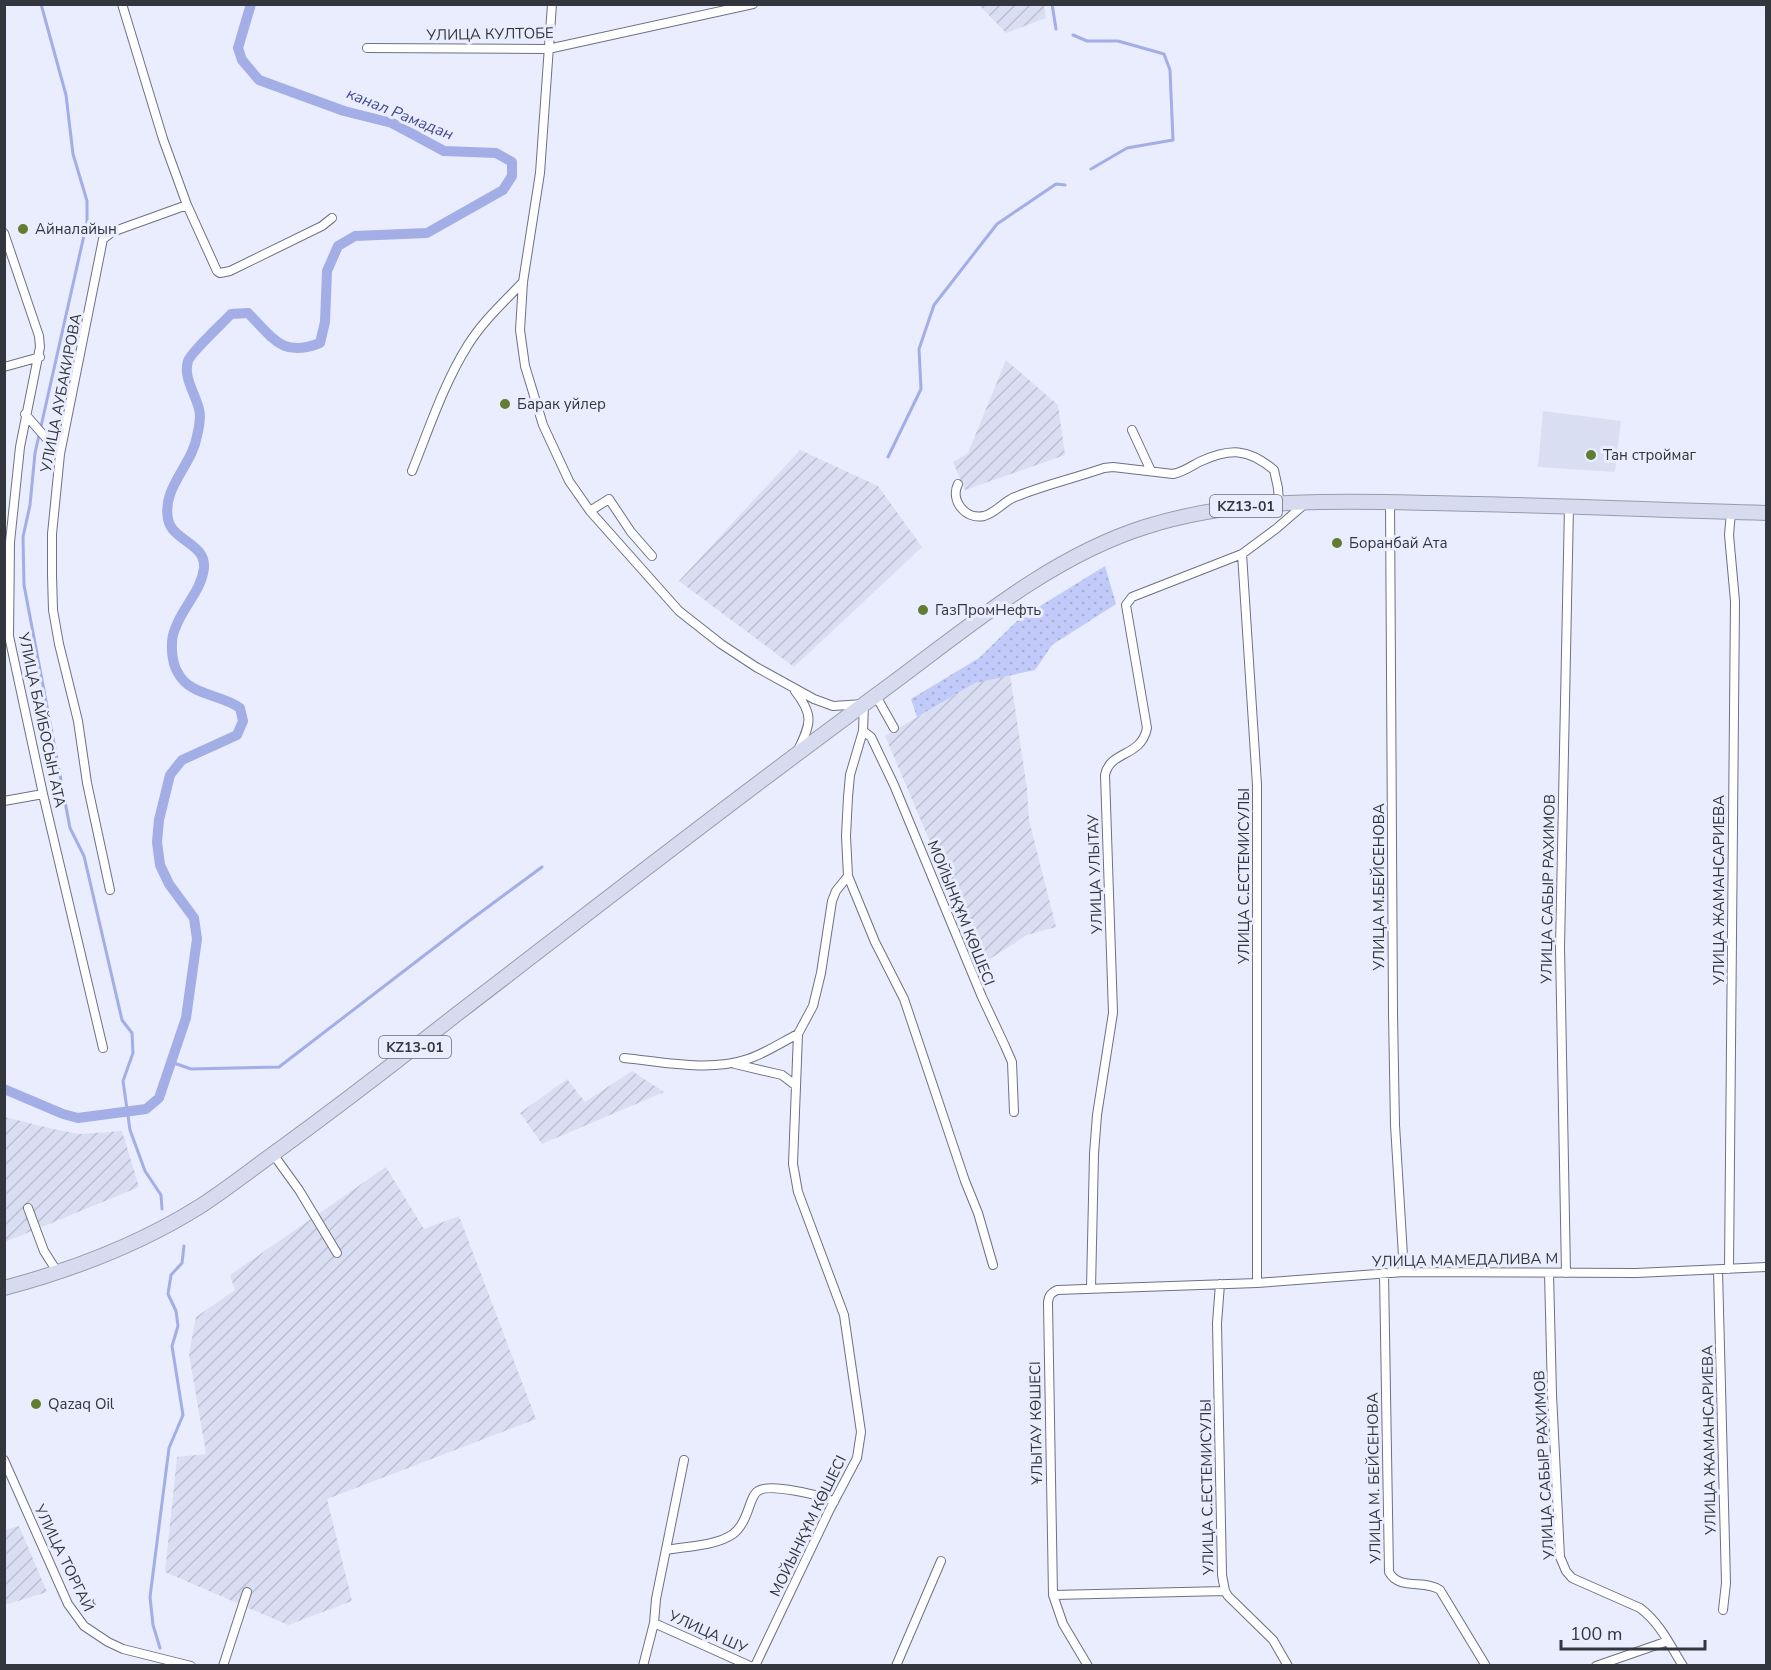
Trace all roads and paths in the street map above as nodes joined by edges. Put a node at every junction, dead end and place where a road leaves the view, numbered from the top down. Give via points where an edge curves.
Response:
1 (122, 4) edge
2 (552, 4) edge
3 (753, 4) edge
4 (367, 48) dead end
5 (548, 49) junction
6 (187, 205) junction
7 (332, 219) dead end
8 (4, 233) edge
9 (523, 282) junction
10 (39, 357) junction
11 (4, 367) edge
12 (25, 414) junction
13 (1132, 430) dead end
14 (60, 454) junction
15 (412, 471) dead end
16 (1151, 471) junction
17 (958, 484) dead end
18 (1307, 502) junction
19 (1390, 502) junction
20 (1279, 503) junction
21 (1569, 506) junction
22 (590, 511) junction
23 (1731, 512) junction
24 (1767, 513) edge
25 (1242, 554) junction
26 (652, 556) dead end
27 (7, 637) edge
28 (793, 688) junction
29 (876, 696) junction
30 (864, 704) junction
31 (894, 728) dead end
32 (863, 731) junction
33 (796, 754) junction
34 (43, 794) junction
35 (4, 801) edge
36 (848, 876) junction
37 (110, 890) dead end
38 (798, 1034) junction
39 (102, 1048) dead end
40 (624, 1058) dead end
41 (731, 1063) junction
42 (795, 1085) junction
43 (1014, 1112) dead end
44 (273, 1154) junction
45 (28, 1208) dead end
46 (337, 1253) dead end
47 (993, 1265) dead end
48 (1767, 1267) edge
49 (1729, 1269) junction
50 (1718, 1270) junction
51 (1404, 1272) junction
52 (58, 1273) junction
53 (1384, 1273) junction
54 (1549, 1273) junction
55 (1566, 1273) junction
56 (1257, 1283) junction
57 (1220, 1284) junction
58 (4, 1288) edge
59 (1091, 1288) junction
60 (4, 1460) edge
61 (684, 1460) dead end
62 (834, 1502) junction
63 (667, 1550) junction
64 (941, 1561) dead end
65 (1225, 1591) junction
66 (247, 1592) dead end
67 (1053, 1595) junction
68 (1723, 1610) dead end
69 (654, 1623) junction
70 (1668, 1641) junction
71 (191, 1665) edge
72 (223, 1665) edge
73 (643, 1665) edge
74 (750, 1665) edge
75 (755, 1665) edge
76 (896, 1665) edge
77 (1088, 1665) edge
78 (1288, 1665) edge
79 (1486, 1665) edge
80 (1596, 1665) edge
81 (1683, 1665) edge

1 - 6 street
2 - 5 street
3 - 5 street, УЛИЦА КУЛТОБЕ
4 - 5 street, УЛИЦА КУЛТОБЕ
5 - 9 street via 540,173
6 - 7 street via 220,273 230,272
6 - 14 street, УЛИЦА АУБАКИРОВА via 123,227 103,239
8 - 10 street, УЛИЦА БАЙБОСЫН АТА via 39,336
9 - 15 street via 468,344
9 - 22 street via 520,330 533,398 569,481
10 - 11 street
10 - 12 street, УЛИЦА БАЙБОСЫН АТА
12 - 14 street
12 - 27 street, УЛИЦА БАЙБОСЫН АТА via 11,534
13 - 16 street
14 - 37 street, УЛИЦА АУБАКИРОВА via 52,534 53,610
16 - 17 street via 1104,468 1014,497 989,514 978,516 970,515 958,504
16 - 20 street via 1181,473 1234,451 1252,455 1268,460 1274,470
18 - 19 highway, KZ13-01
18 - 20 highway, KZ13-01
18 - 25 street
19 - 21 highway, KZ13-01
19 - 51 street, УЛИЦА М.БЕЙСЕНОВА via 1393,1023
20 - 29 highway, KZ13-01 via 1173,518 1081,553 1024,587
21 - 23 highway, KZ13-01
21 - 55 street, УЛИЦА САБЫР РАХИМОВ via 1560,947
22 - 26 street via 609,499
22 - 28 street via 679,611 721,644
23 - 24 highway, KZ13-01
23 - 49 street, УЛИЦА ЖАМАНСАРИЕВА via 1729,535 1735,601
25 - 56 street, УЛИЦА С.ЕСТЕМИСУЛЫ via 1257,785
25 - 59 street, УЛИЦА УЛЫТАУ via 1132,597 1126,605 1146,728 1142,742 1106,770 1113,1013 1097,1115
27 - 34 street, УЛИЦА БАЙБОСЫН АТА
28 - 30 street via 833,706
28 - 33 street via 810,718
29 - 30 highway, KZ13-01
29 - 31 street
30 - 32 street
30 - 33 highway, KZ13-01
32 - 36 street via 850,775
32 - 43 street, МОЙЫНҚҰМ КӨШЕСІ via 871,737 894,785 1012,1062
33 - 44 highway, KZ13-01
34 - 35 street
34 - 39 street, УЛИЦА БАЙБОСЫН АТА
36 - 38 street, МОЙЫНҚҰМ КӨШЕСІ via 832,901 813,1006
36 - 47 street via 904,999
38 - 41 street
38 - 42 street, МОЙЫНҚҰМ КӨШЕСІ
40 - 41 street via 676,1064
41 - 42 street via 765,1069
42 - 62 street, МОЙЫНҚҰМ КӨШЕСІ via 795,1177 844,1315 860,1417 857,1458
44 - 46 street
44 - 52 highway, KZ13-01 via 169,1224
45 - 52 street via 44,1251
48 - 49 street, УЛИЦА МАМЕДАЛИВА М
49 - 50 street, УЛИЦА МАМЕДАЛИВА М
50 - 55 street, УЛИЦА МАМЕДАЛИВА М
50 - 68 street, УЛИЦА ЖАМАНСАРИЕВА via 1726,1583
51 - 53 street, УЛИЦА МАМЕДАЛИВА М
51 - 54 street, УЛИЦА МАМЕДАЛИВА М
52 - 58 highway, KZ13-01
53 - 56 street, УЛИЦА МАМЕДАЛИВА М
53 - 79 street, УЛИЦА М. БЕЙСЕНОВА via 1389,1572 1400,1583 1429,1585 1440,1590
54 - 55 street, УЛИЦА МАМЕДАЛИВА М
54 - 70 street, УЛИЦА САБЫР РАХИМОВ via 1562,1564 1572,1578 1640,1608 1656,1622
56 - 57 street, УЛИЦА МАМЕДАЛИВА М
57 - 59 street, УЛИЦА МАМЕДАЛИВА М
57 - 65 street, УЛИЦА С.ЕСТЕМИСУЛЫ via 1217,1323
59 - 67 street, ҰЛЫТАУ КӨШЕСІ via 1057,1290 1048,1302
60 - 71 street, УЛИЦА ТОРГАЙ via 68,1604 84,1626 123,1649
61 - 63 street
62 - 63 street via 800,1491 758,1491 742,1524 731,1536
62 - 75 street, МОЙЫНҚҰМ КӨШЕСІ
63 - 69 street
64 - 76 street
65 - 67 street
65 - 78 street, УЛИЦА С.ЕСТЕМИСУЛЫ via 1273,1640
66 - 72 street
67 - 77 street, ҰЛЫТАУ КӨШЕСІ via 1063,1624
69 - 73 street
69 - 74 street, УЛИЦА ШУ
70 - 80 street
70 - 81 street, УЛИЦА САБЫР РАХИМОВ

